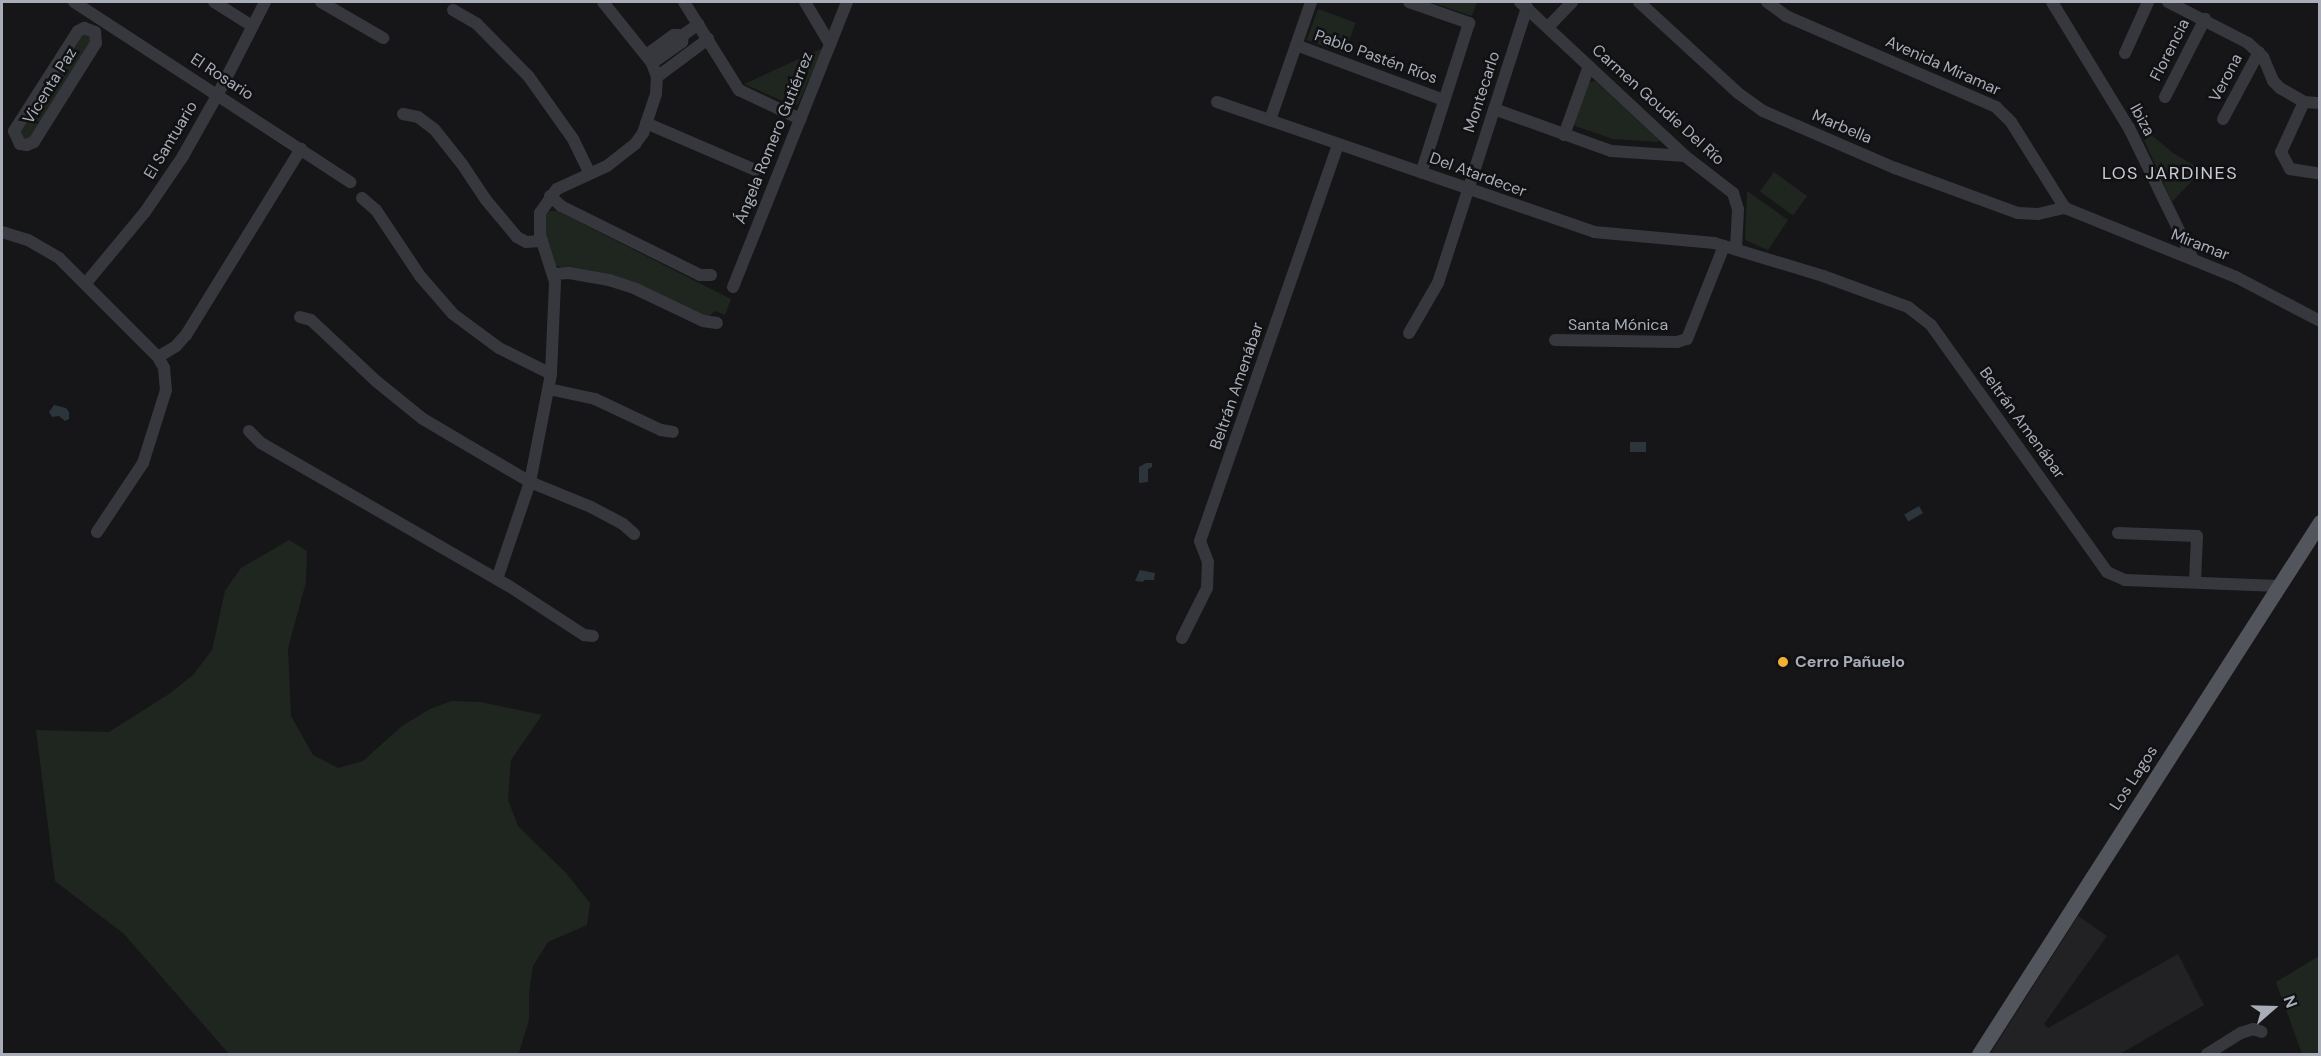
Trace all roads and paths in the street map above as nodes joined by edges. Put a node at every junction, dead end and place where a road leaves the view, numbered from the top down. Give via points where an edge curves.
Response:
1 (74, 2) edge
2 (214, 2) edge
3 (265, 2) edge
4 (321, 2) edge
5 (603, 2) edge
6 (684, 2) edge
7 (805, 2) edge
8 (847, 2) edge
9 (1311, 2) edge
10 (1409, 2) edge
11 (1572, 2) edge
12 (1639, 2) edge
13 (1767, 2) edge
14 (2052, 2) edge
15 (2148, 2) edge
16 (2168, 2) edge
17 (1524, 4) edge
18 (453, 10) dead end
19 (100, 18) junction
20 (2205, 19) junction
21 (699, 24) junction
22 (252, 26) junction
23 (1548, 27) junction
24 (93, 30) junction
25 (383, 38) dead end
26 (708, 39) junction
27 (830, 44) junction
28 (1296, 45) junction
29 (2259, 52) junction
30 (2125, 53) dead end
31 (649, 59) junction
32 (1589, 66) junction
33 (657, 77) junction
34 (218, 94) junction
35 (2165, 97) dead end
36 (1444, 99) junction
37 (1216, 102) dead end
38 (2304, 102) junction
39 (2319, 103) edge
40 (1494, 109) junction
41 (403, 114) dead end
42 (800, 118) junction
43 (2223, 119) dead end
44 (1270, 120) junction
45 (646, 123) junction
46 (1564, 135) junction
47 (1338, 144) junction
48 (301, 149) junction
49 (1685, 156) junction
50 (755, 170) dead end
51 (589, 172) junction
52 (1421, 173) junction
53 (2319, 174) edge
54 (350, 182) dead end
55 (1467, 188) junction
56 (550, 196) junction
57 (362, 198) dead end
58 (2065, 208) junction
59 (2, 232) edge
60 (542, 241) junction
61 (1730, 248) junction
62 (2193, 259) junction
63 (554, 274) junction
64 (711, 275) dead end
65 (86, 283) junction
66 (733, 287) dead end
67 (300, 317) dead end
68 (2319, 321) edge
69 (717, 323) dead end
70 (1409, 333) dead end
71 (1555, 340) dead end
72 (158, 357) junction
73 (551, 375) junction
74 (549, 389) junction
75 (249, 431) dead end
76 (673, 432) dead end
77 (530, 482) junction
78 (2319, 522) edge
79 (97, 532) dead end
80 (2118, 533) dead end
81 (634, 534) dead end
82 (497, 579) junction
83 (2195, 582) junction
84 (2279, 586) junction
85 (593, 636) dead end
86 (1182, 638) dead end
87 (2262, 1032) dead end
88 (1979, 1054) edge
89 (2206, 1054) edge

1 - 19 street, El Rosario
2 - 22 street
3 - 22 street, El Santuario
4 - 25 street
5 - 31 street
6 - 21 street
7 - 27 street
8 - 27 street, Ángela Romero Gutiérrez
9 - 28 street
10 - 36 street via 1469,23
11 - 23 street
12 - 58 street, Marbella via 1763,111 1895,168 2011,211 2030,215
13 - 58 street, Avenida Miramar via 1786,16 1996,107 2011,122
14 - 62 street, Ibiza via 2129,128
15 - 30 street
16 - 20 street
17 - 23 street, Carmen Goudie Del Río
17 - 40 street, Montecarlo
18 - 51 street via 477,24 529,77 573,139
19 - 24 street, Vicenta Paz
19 - 34 street, El Rosario
20 - 29 street
20 - 35 street, Florencia
21 - 26 street
21 - 31 street via 682,35 679,44
22 - 34 street, El Santuario
23 - 32 street, Carmen Goudie Del Río
24 - 24 street, Vicenta Paz via 78,31 14,131 20,144 31,144 40,132 96,43
26 - 33 street
26 - 42 street via 739,90
27 - 42 street, Ángela Romero Gutiérrez
28 - 36 street, Pablo Pastén Ríos
28 - 44 street
29 - 38 street via 2276,84
29 - 43 street, Verona
31 - 33 street
32 - 46 street
32 - 49 street, Carmen Goudie Del Río
33 - 45 street
34 - 48 street, El Rosario
34 - 65 street, El Santuario via 163,186
36 - 52 street
37 - 44 street, Del Atardecer
38 - 39 street
38 - 53 street via 2281,152 2290,169
40 - 46 street
40 - 55 street, Montecarlo
41 - 60 street via 418,117 435,130 517,237 526,242
42 - 66 street, Ángela Romero Gutiérrez
44 - 47 street, Del Atardecer
45 - 50 street
45 - 51 street via 639,139 623,155
46 - 49 street via 1611,151
47 - 52 street, Del Atardecer
47 - 86 street, Beltrán Amenábar via 1200,541 1208,562 1207,588
48 - 54 street, El Rosario
48 - 72 street via 186,335
49 - 61 street, Carmen Goudie Del Río via 1729,189 1735,198 1738,209
51 - 56 street
52 - 55 street, Del Atardecer
55 - 61 street, Del Atardecer via 1594,232
55 - 70 street, Montecarlo via 1438,283
56 - 60 street via 540,213
56 - 64 street via 561,206 603,227 700,274
57 - 73 street via 376,210 420,276 453,314 499,348
58 - 62 street, Miramar
59 - 65 street via 49,251
60 - 63 street
61 - 71 street, Santa Mónica via 1687,339
61 - 83 street, Beltrán Amenábar via 1823,276 1920,313 2107,572 2125,580
62 - 68 street, Miramar
63 - 69 street via 609,280 703,321
63 - 73 street
65 - 72 street
67 - 77 street via 310,320 412,411
72 - 79 street via 166,390 150,446
73 - 74 street
74 - 76 street via 595,399
74 - 77 street
75 - 82 street via 261,443
77 - 81 street via 591,507
77 - 82 street
78 - 84 main road, Los Lagos
80 - 83 street via 2197,536
82 - 85 street via 584,635
83 - 84 street, Beltrán Amenábar
84 - 88 main road, Los Lagos
87 - 89 street via 2253,1029 2241,1033

